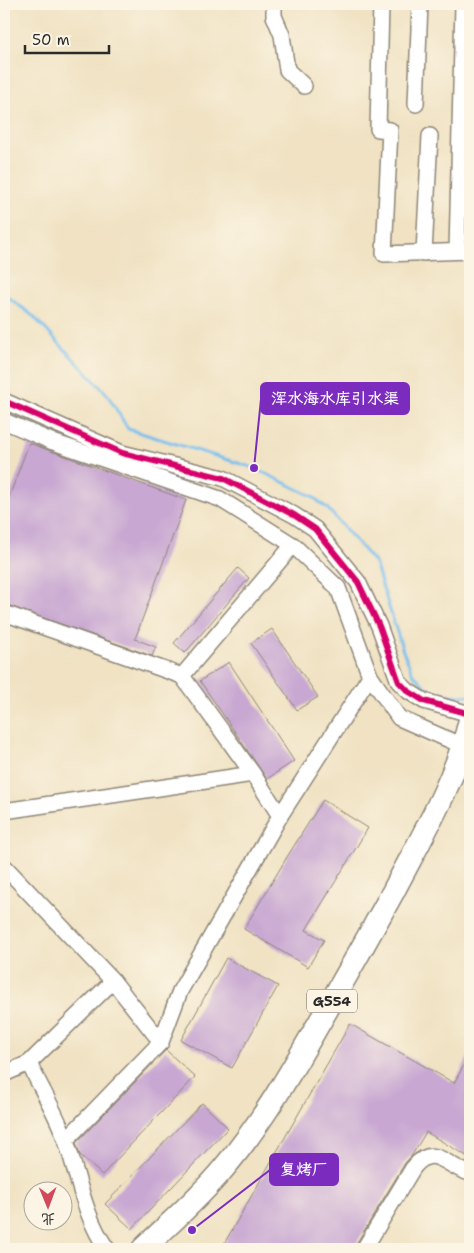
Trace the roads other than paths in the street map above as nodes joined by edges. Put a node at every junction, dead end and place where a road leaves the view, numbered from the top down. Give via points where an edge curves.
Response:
1 (274, 4) edge
2 (381, 4) edge
3 (420, 4) edge
4 (463, 4) edge
5 (304, 86) dead end
6 (416, 104) dead end
7 (430, 136) dead end
8 (464, 251) edge
9 (424, 253) junction
10 (4, 401) edge
11 (4, 422) edge
12 (293, 545) junction
13 (4, 613) edge
14 (182, 676) junction
15 (370, 676) junction
16 (470, 714) edge
17 (470, 720) edge
18 (463, 746) junction
19 (253, 774) junction
20 (4, 810) edge
21 (280, 816) junction
22 (4, 866) edge
23 (112, 981) junction
24 (161, 1042) junction
25 (29, 1063) junction
26 (4, 1074) edge
27 (66, 1140) junction
28 (470, 1173) edge
29 (107, 1249) edge
30 (143, 1249) edge
31 (364, 1249) edge

1 - 5 street via 287,70
2 - 9 street via 378,129 390,130 384,254
3 - 6 street
4 - 8 street
7 - 9 street
8 - 9 street
10 - 16 street via 122,453 223,478 315,529 358,582 379,626 399,682 424,701
11 - 12 street via 220,499
12 - 14 street
12 - 15 street via 338,588
13 - 14 street
14 - 19 street
15 - 18 street via 399,718
15 - 21 street
17 - 18 highway, G554
18 - 30 highway, G554 via 435,810 387,902 271,1104 223,1170
19 - 20 street
19 - 21 street
21 - 24 street via 180,991
22 - 23 street
23 - 24 street
23 - 25 street
24 - 27 street
25 - 26 street
25 - 27 street
27 - 29 street via 93,1226
28 - 31 street via 436,1156 422,1158

